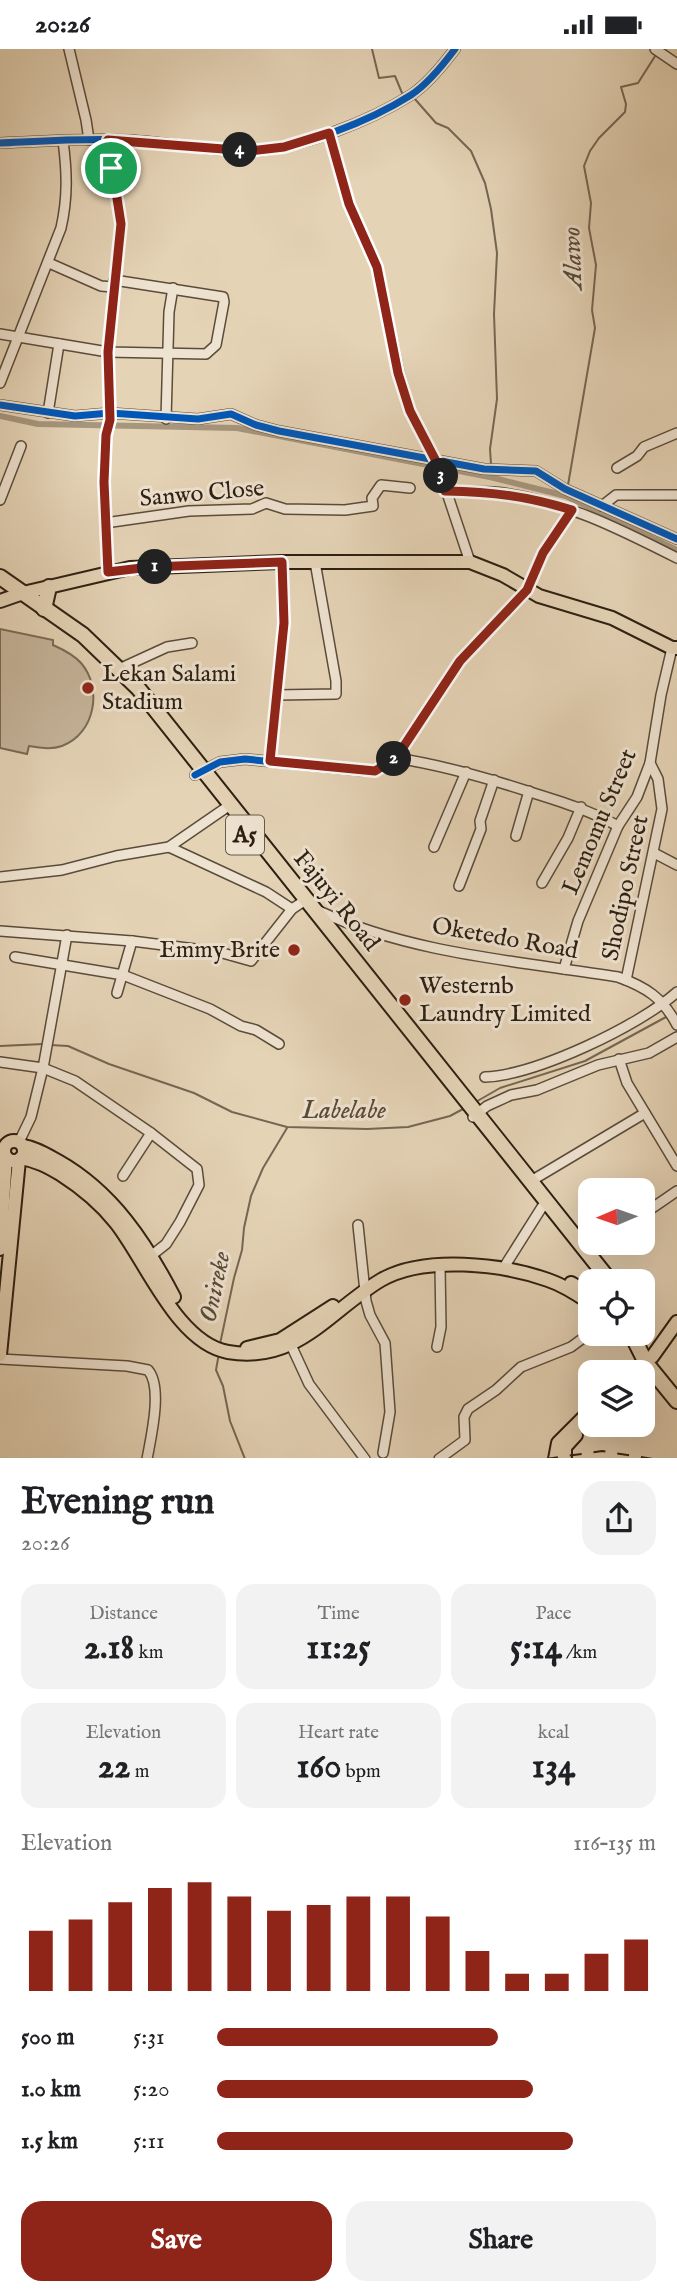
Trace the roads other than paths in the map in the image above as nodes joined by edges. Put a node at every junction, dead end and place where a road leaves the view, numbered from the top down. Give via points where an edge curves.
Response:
1 (69, 49) edge
2 (455, 49) edge
3 (658, 51) edge
4 (677, 64) edge
5 (329, 133) junction
6 (89, 140) junction
7 (108, 140) junction
8 (63, 141) junction
9 (0, 142) edge
10 (49, 263) junction
11 (114, 284) junction
12 (173, 288) junction
13 (0, 334) edge
14 (17, 336) junction
15 (59, 344) junction
16 (108, 352) junction
17 (168, 353) junction
18 (0, 383) edge
19 (0, 405) edge
20 (48, 413) junction
21 (110, 417) junction
22 (166, 419) junction
23 (677, 433) edge
24 (21, 446) dead end
25 (435, 460) junction
26 (617, 468) dead end
27 (444, 486) junction
28 (410, 488) dead end
29 (677, 495) edge
30 (0, 500) edge
31 (602, 506) junction
32 (572, 510) junction
33 (105, 523) junction
34 (677, 539) edge
35 (677, 558) edge
36 (282, 562) junction
37 (316, 562) junction
38 (470, 562) junction
39 (108, 572) junction
40 (0, 577) edge
41 (0, 586) edge
42 (49, 587) junction
43 (527, 590) junction
44 (12, 597) edge
45 (44, 609) junction
46 (192, 643) dead end
47 (674, 648) edge
48 (119, 669) junction
49 (277, 695) junction
50 (396, 758) junction
51 (270, 761) junction
52 (650, 763) junction
53 (466, 772) junction
54 (199, 773) junction
55 (494, 780) junction
56 (529, 791) junction
57 (581, 807) junction
58 (227, 808) junction
59 (618, 826) junction
60 (516, 836) dead end
61 (169, 847) junction
62 (434, 847) dead end
63 (654, 853) junction
64 (677, 865) edge
65 (0, 877) edge
66 (542, 883) dead end
67 (459, 886) dead end
68 (302, 907) junction
69 (347, 924) junction
70 (0, 931) edge
71 (67, 935) junction
72 (332, 937) junction
73 (132, 941) junction
74 (15, 957) dead end
75 (61, 966) junction
76 (564, 969) junction
77 (123, 975) junction
78 (626, 979) junction
79 (677, 992) edge
80 (117, 993) dead end
81 (663, 1004) junction
82 (675, 1020) edge
83 (677, 1038) edge
84 (278, 1044) dead end
85 (619, 1059) junction
86 (0, 1062) edge
87 (43, 1068) junction
88 (485, 1077) dead end
89 (473, 1113) junction
90 (645, 1113) junction
91 (151, 1133) junction
92 (12, 1148) edge
93 (677, 1167) edge
94 (123, 1176) dead end
95 (531, 1181) junction
96 (677, 1191) edge
97 (655, 1206) edge
98 (542, 1207) junction
99 (358, 1225) dead end
100 (578, 1230) edge
101 (0, 1249) edge
102 (152, 1255) junction
103 (506, 1264) junction
104 (440, 1266) junction
105 (594, 1269) edge
106 (365, 1287) junction
107 (578, 1288) edge
108 (578, 1296) edge
109 (172, 1301) junction
110 (677, 1322) edge
111 (578, 1342) edge
112 (291, 1345) junction
113 (220, 1347) junction
114 (438, 1347) dead end
115 (0, 1357) edge
116 (649, 1360) edge
117 (655, 1374) edge
118 (655, 1377) edge
119 (677, 1390) edge
120 (677, 1401) edge
121 (578, 1425) edge
122 (578, 1431) edge
123 (563, 1443) junction
124 (383, 1453) dead end
125 (147, 1458) edge
126 (365, 1458) edge
127 (439, 1458) edge
128 (555, 1458) edge
129 (565, 1458) edge

1 - 6 street
2 - 5 street via 411,95
3 - 4 street
5 - 7 street via 284,147 249,151
5 - 25 street via 349,204 377,267 410,411
6 - 7 street
6 - 8 street
7 - 11 street via 120,212
8 - 9 street
8 - 10 street via 66,207
10 - 11 street via 101,286
10 - 14 street
11 - 12 street
11 - 16 street
12 - 17 street
12 - 17 street via 218,294 224,302 213,350
13 - 14 street
14 - 15 street
14 - 18 street
15 - 16 street
15 - 20 street
16 - 17 street
16 - 21 street
17 - 22 street
19 - 20 street
20 - 21 street
21 - 22 street
21 - 33 street
22 - 25 street via 231,414 279,431
23 - 26 street via 644,447
24 - 30 street
25 - 27 street
25 - 31 street via 536,471
27 - 32 street via 496,492
27 - 38 street
28 - 33 street, Sanwo Close via 381,485 372,498 373,506 360,508 285,509 266,503 252,509 189,511
29 - 31 street via 616,495
31 - 34 street
32 - 35 street
32 - 43 street via 543,553
33 - 39 street
36 - 37 main road
36 - 39 main road
36 - 49 street via 284,623
37 - 38 main road
37 - 49 street via 336,694
38 - 43 main road
39 - 42 main road
40 - 44 highway, Fajuyi Road / A5
41 - 44 highway, Fajuyi Road / A5
42 - 44 main road
42 - 45 highway
43 - 47 main road via 612,618
43 - 50 street via 460,661
44 - 45 highway, Fajuyi Road / A5
44 - 54 highway, Fajuyi Road / A5 via 91,650
45 - 48 highway, Fajuyi Road / A5 via 83,635
46 - 48 street via 167,647
47 - 52 street, Lemomu Street
48 - 54 highway, Fajuyi Road / A5
49 - 51 street
50 - 51 street via 375,771
50 - 53 street
51 - 54 street via 232,759
52 - 59 street, Lemomu Street via 637,797
52 - 63 street, Shodipo Street via 658,779 662,809
53 - 55 street
53 - 62 street
54 - 58 highway, Fajuyi Road / A5
55 - 56 street
55 - 67 street
56 - 57 street
56 - 60 street
57 - 59 street
57 - 66 street
58 - 61 street
58 - 68 highway, Fajuyi Road / A5
59 - 76 street, Lemomu Street via 578,921
61 - 65 street via 62,870
61 - 68 street, Oketedo Road
63 - 64 street
63 - 78 street, Shodipo Street
68 - 69 street, Oketedo Road
68 - 72 highway, Fajuyi Road / A5
68 - 73 street via 251,961 219,952
69 - 72 street
69 - 76 street, Oketedo Road via 437,948
70 - 71 street
71 - 73 street
71 - 75 street
72 - 89 highway, Fajuyi Road / A5
73 - 77 street
74 - 75 street
75 - 77 street
75 - 87 street
76 - 78 street, Oketedo Road
77 - 80 street
77 - 84 street via 210,1009
78 - 81 street, Oketedo Road via 643,986
79 - 81 street
81 - 82 street, Oketedo Road
81 - 88 street via 554,1059
83 - 85 street via 649,1053
85 - 89 street via 511,1095
85 - 90 street
86 - 87 street
87 - 91 street via 75,1081
87 - 92 street via 31,1117
89 - 95 highway, Fajuyi Road / A5
89 - 98 highway, Fajuyi Road / A5
90 - 93 street
90 - 95 street
91 - 94 street
91 - 102 street via 197,1169 199,1177 199,1185 166,1244
92 - 101 main road
92 - 102 main road via 47,1155 88,1181 119,1210
92 - 109 main road via 80,1187 100,1204
92 - 115 main road
95 - 100 highway, Fajuyi Road / A5
96 - 97 street
98 - 103 street
98 - 105 highway, Fajuyi Road / A5
99 - 106 street
102 - 109 main road
103 - 106 main road via 423,1262 384,1272
103 - 107 main road via 540,1271
104 - 106 main road via 399,1273
104 - 108 main road via 475,1265 524,1273
104 - 114 street
106 - 112 main road
106 - 113 main road via 280,1341 256,1347
106 - 124 street via 370,1315 385,1343 390,1412
109 - 113 main road
110 - 116 main road
111 - 127 street via 521,1367 468,1409 465,1440
112 - 113 main road via 249,1355
112 - 126 street via 309,1384
115 - 125 street via 148,1370 155,1394
117 - 119 highway
118 - 120 highway
121 - 123 main road
122 - 123 main road
123 - 128 main road
123 - 129 main road

